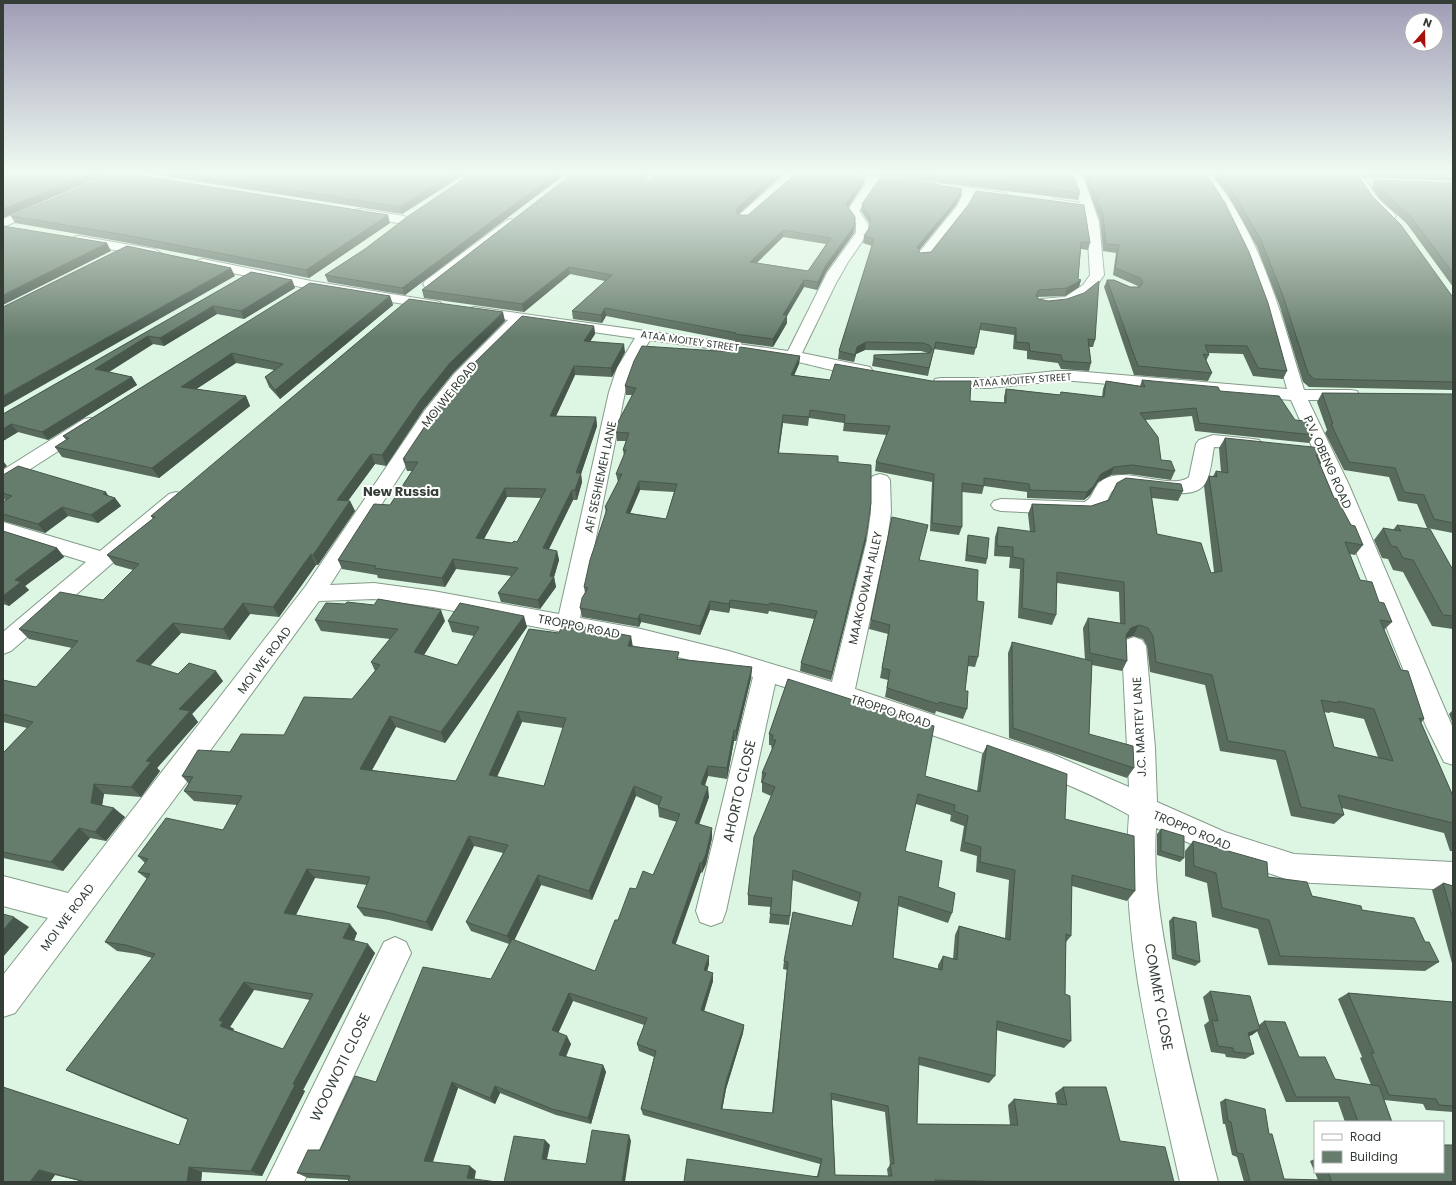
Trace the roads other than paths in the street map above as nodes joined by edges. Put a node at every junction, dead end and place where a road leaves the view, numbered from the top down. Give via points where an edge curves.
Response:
1 (5, 227) edge
2 (395, 227) edge
3 (504, 227) edge
4 (863, 227) edge
5 (946, 227) edge
6 (1093, 227) edge
7 (1239, 227) edge
8 (25, 231) edge
9 (386, 234) edge
10 (62, 237) edge
11 (129, 248) junction
12 (924, 255) edge
13 (167, 256) edge
14 (108, 259) edge
15 (190, 260) edge
16 (252, 272) junction
17 (330, 273) edge
18 (1097, 275) junction
19 (1112, 280) edge
20 (231, 285) edge
21 (311, 285) junction
22 (292, 297) edge
23 (408, 302) junction
24 (1042, 302) edge
25 (445, 307) edge
26 (460, 309) edge
27 (391, 317) edge
28 (520, 317) junction
29 (645, 335) junction
30 (793, 356) junction
31 (869, 366) dead end
32 (923, 381) edge
33 (1297, 395) junction
34 (1367, 395) edge
35 (103, 415) edge
36 (1271, 446) edge
37 (1301, 449) edge
38 (1323, 452) junction
39 (3, 478) edge
40 (880, 480) dead end
41 (191, 486) edge
42 (1001, 505) dead end
43 (3, 529) edge
44 (103, 560) junction
45 (313, 594) junction
46 (568, 623) junction
47 (3, 645) edge
48 (1134, 646) dead end
49 (766, 672) junction
50 (841, 695) junction
51 (1453, 754) edge
52 (1143, 809) junction
53 (1453, 876) edge
54 (3, 891) edge
55 (72, 909) junction
56 (711, 911) dead end
57 (395, 953) dead end
58 (3, 1001) edge
59 (285, 1182) edge
60 (1199, 1182) edge

1 - 8 street
2 - 9 street
3 - 23 street
4 - 30 street via 860,237 826,284
5 - 12 street
6 - 18 street
7 - 33 street, P.V. OBENG ROAD via 1269,298
10 - 11 street
11 - 13 street
11 - 14 street
15 - 16 street
16 - 20 street
16 - 21 street
17 - 21 street
18 - 19 street
18 - 24 street via 1088,288 1068,301
21 - 22 street
21 - 23 street
23 - 25 street
23 - 27 street
26 - 28 street, ATAA MOITEY STREET
28 - 29 street, ATAA MOITEY STREET
28 - 45 street, MOI WE ROAD via 460,377 431,414
29 - 30 street, ATAA MOITEY STREET
29 - 46 street, AFI SESHIEMEH LANE via 625,368 617,392
30 - 31 street, ATAA MOITEY STREET via 831,365
32 - 33 street, ATAA MOITEY STREET via 989,383 1074,376
33 - 34 street, ATAA MOITEY STREET
33 - 38 street, P.V. OBENG ROAD
35 - 39 street
36 - 42 street via 1213,440 1205,444 1198,480 1190,486 1121,480 1105,486 1096,505 1086,509
37 - 38 street
38 - 51 street, P.V. OBENG ROAD via 1378,577 1438,726
40 - 50 street, MAAKOOWAH ALLEY via 879,526
41 - 44 street
43 - 44 street
44 - 47 street
45 - 46 street, TROPPO ROAD via 374,591
45 - 55 street, MOI WE ROAD
46 - 49 street, TROPPO ROAD via 648,639
48 - 52 street, J.C. MARTEY LANE via 1142,751
49 - 50 street, TROPPO ROAD
49 - 56 street, AHORTO CLOSE
50 - 52 street, TROPPO ROAD via 1052,765 1110,790
52 - 53 street, TROPPO ROAD via 1221,844 1294,868
52 - 60 street, COMMEY CLOSE via 1141,872 1154,980
54 - 55 street
55 - 58 street, MOI WE ROAD
57 - 59 street, WOOWOTI CLOSE

